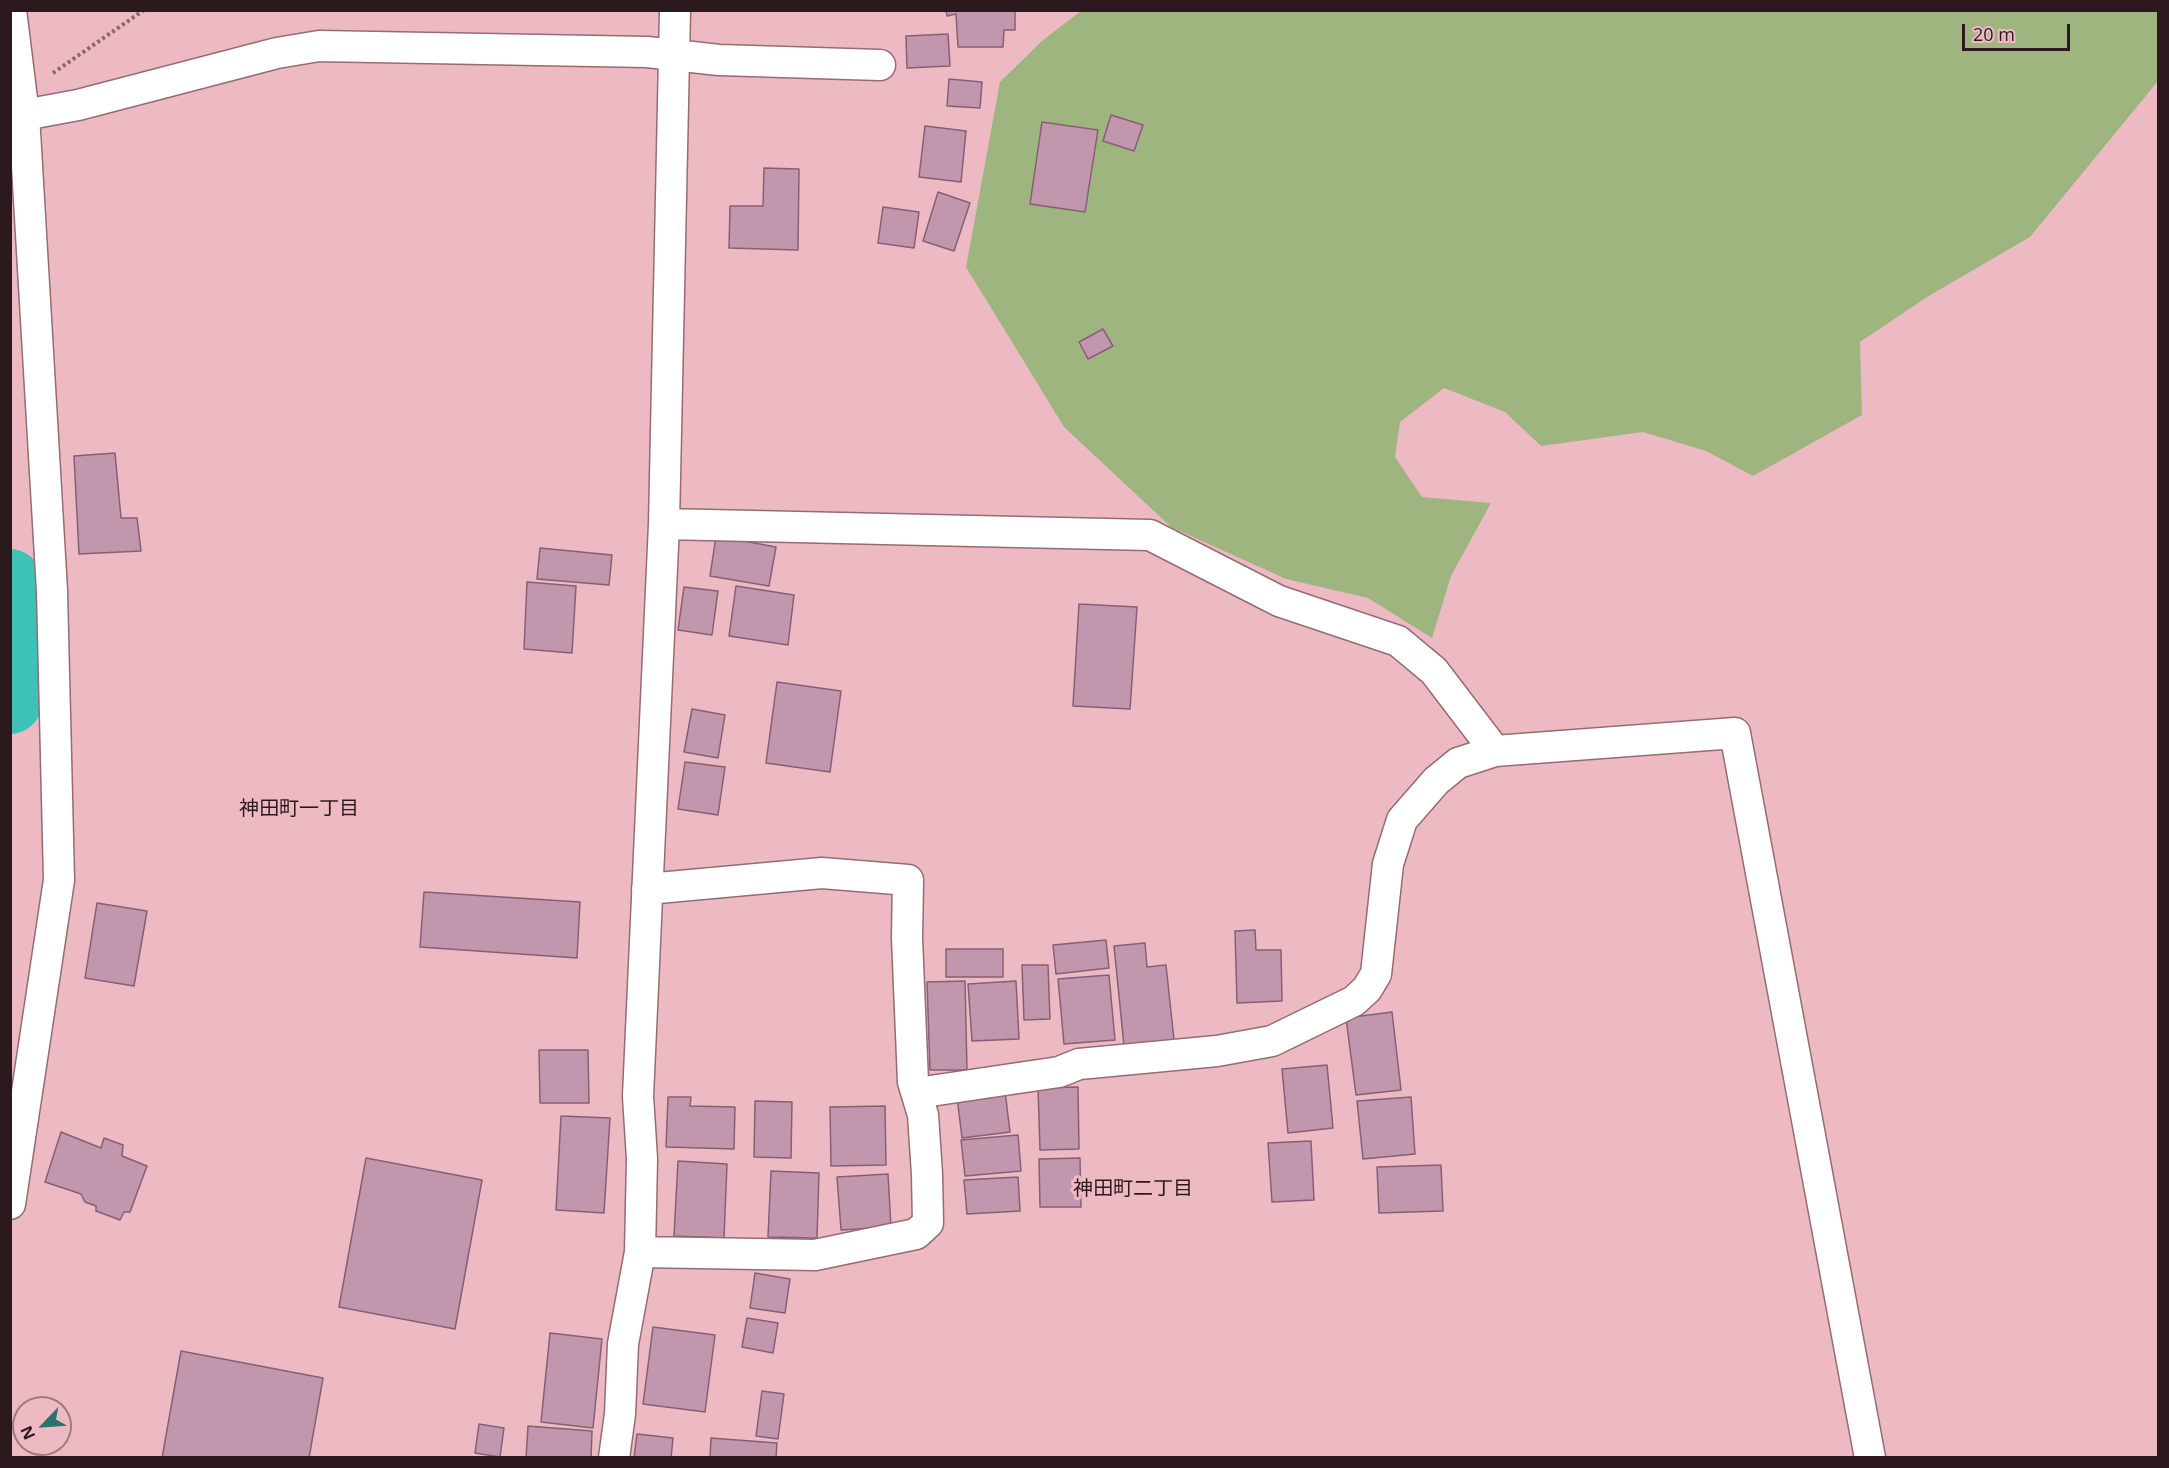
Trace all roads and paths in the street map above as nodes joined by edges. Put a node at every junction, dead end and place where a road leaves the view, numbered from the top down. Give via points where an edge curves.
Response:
1 (11, 10) edge
2 (144, 10) edge
3 (675, 10) edge
4 (673, 54) junction
5 (880, 65) dead end
6 (19, 103) edge
7 (664, 524) junction
8 (1494, 751) junction
9 (647, 889) junction
10 (916, 1093) junction
11 (10, 1204) edge
12 (640, 1252) junction
13 (614, 1458) edge
14 (1870, 1458) edge

1 - 6 street
2 - 6 path
3 - 4 street
4 - 5 street via 718,60
4 - 6 street via 319,46 78,105
4 - 7 street
6 - 11 street via 52,591 59,880
7 - 8 street via 1150,535 1279,601 1398,641 1434,671
7 - 9 street
8 - 10 street via 1458,763 1436,781 1402,820 1388,864 1376,974 1354,1001 1272,1041 1217,1052 1079,1064 1059,1072
8 - 14 street via 1735,733
9 - 10 street via 822,873 908,880 908,972
9 - 12 street via 638,1096 642,1160
10 - 12 street via 923,1115 928,1223 916,1234 815,1255
12 - 13 street via 623,1344

